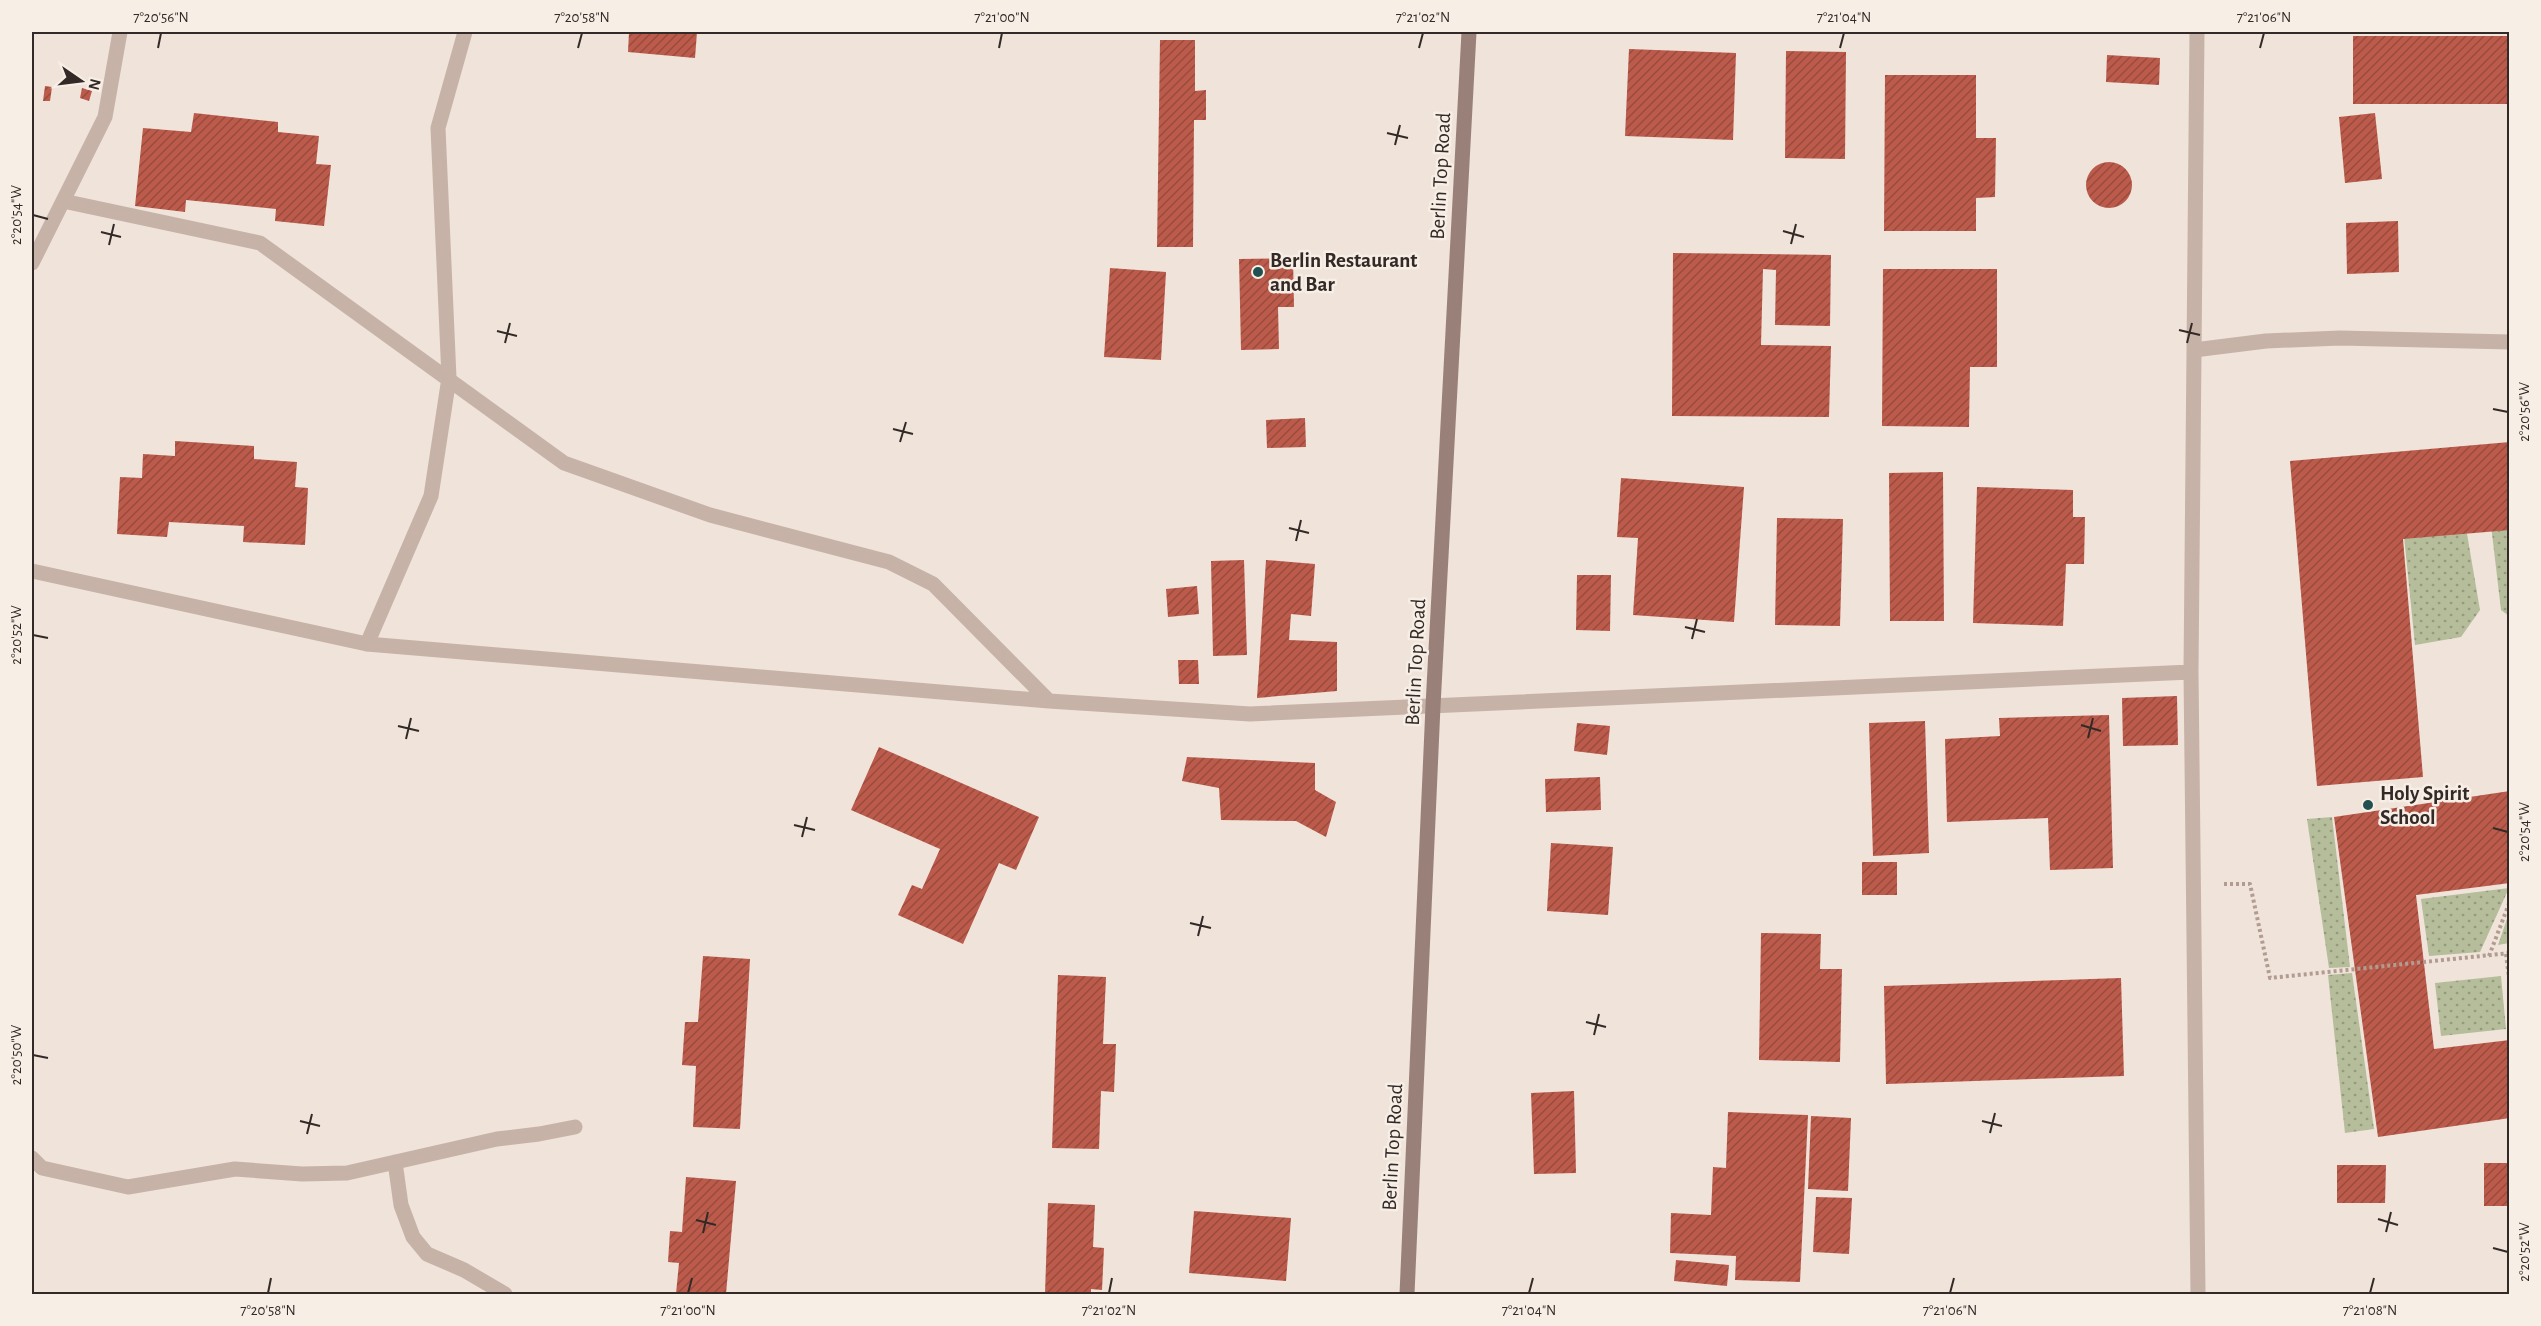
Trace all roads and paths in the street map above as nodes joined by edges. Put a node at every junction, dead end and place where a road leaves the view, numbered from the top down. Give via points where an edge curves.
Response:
1 (120, 32) edge
2 (465, 32) edge
3 (1469, 32) edge
4 (2197, 32) edge
5 (63, 201) junction
6 (32, 263) edge
7 (2510, 342) edge
8 (2194, 350) junction
9 (449, 378) junction
10 (32, 571) edge
11 (367, 644) junction
12 (2191, 672) junction
13 (1049, 701) junction
14 (1433, 706) junction
15 (2194, 885) junction
16 (2510, 901) edge
17 (2508, 953) edge
18 (2488, 957) junction
19 (2510, 985) edge
20 (575, 1126) dead end
21 (32, 1158) edge
22 (395, 1162) junction
23 (505, 1294) edge
24 (1407, 1294) edge
25 (2198, 1294) edge

1 - 5 street via 105,117
2 - 9 street via 438,128
3 - 14 street, Berlin Top Road
4 - 8 street
5 - 6 street
5 - 9 street via 260,243
7 - 8 street via 2340,338 2265,341
8 - 12 street
9 - 11 street via 431,496
9 - 13 street via 564,463 710,515 889,562 933,584
10 - 11 street
11 - 13 street
12 - 14 street
12 - 15 street
13 - 14 street via 1250,714
14 - 24 street, Berlin Top Road
15 - 18 path via 2250,884 2270,978
15 - 25 street
16 - 18 path
17 - 18 path
17 - 19 path
20 - 22 street
21 - 22 street via 42,1168 128,1187 235,1169 346,1173
22 - 23 street via 401,1205 413,1236 427,1254

